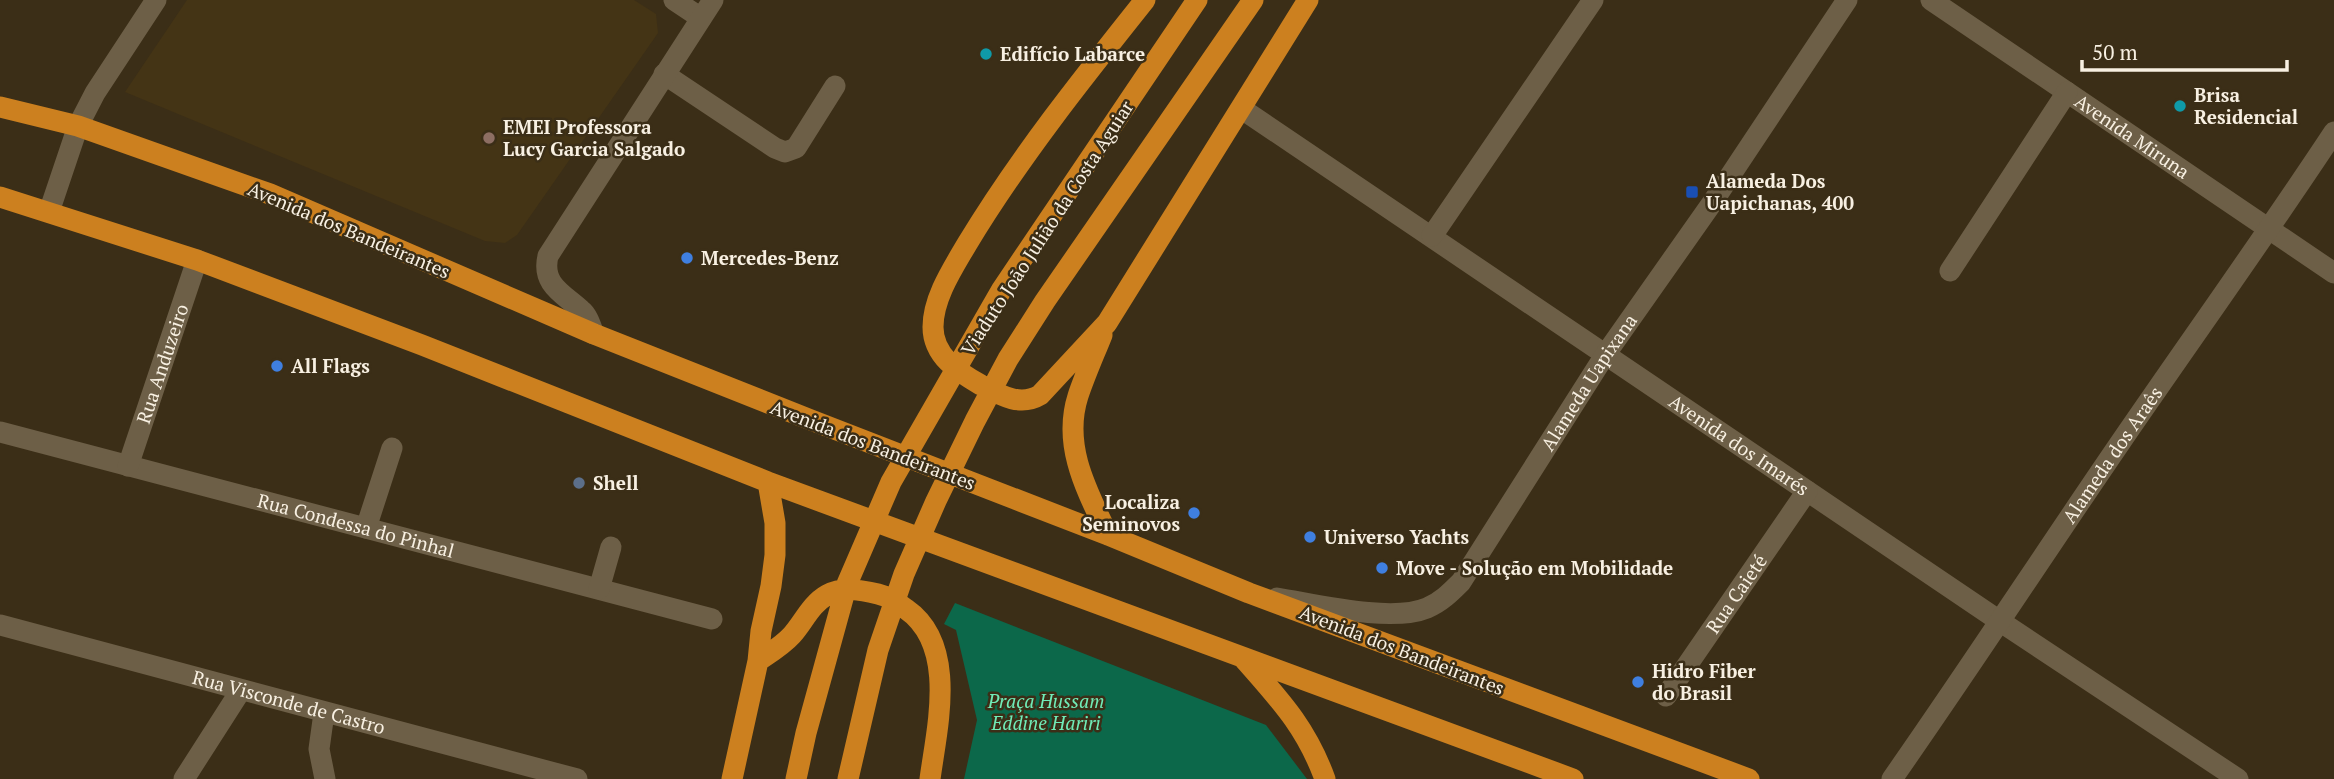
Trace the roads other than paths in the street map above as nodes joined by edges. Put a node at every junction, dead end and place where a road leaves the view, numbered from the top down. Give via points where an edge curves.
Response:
1 (156, 0) edge
2 (674, 0) edge
3 (713, 0) edge
4 (1145, 0) edge
5 (1197, 0) edge
6 (1253, 0) edge
7 (1308, 0) edge
8 (1593, 0) edge
9 (1847, 0) edge
10 (1931, 0) edge
11 (701, 18) junction
12 (664, 74) junction
13 (835, 86) dead end
14 (2067, 92) junction
15 (0, 107) edge
16 (1242, 109) junction
17 (78, 126) junction
18 (2334, 132) edge
19 (0, 197) edge
20 (49, 212) junction
21 (2269, 229) junction
22 (1432, 236) junction
23 (197, 260) junction
24 (1950, 271) dead end
25 (2334, 273) edge
26 (1107, 323) junction
27 (594, 334) junction
28 (1605, 355) junction
29 (0, 432) edge
30 (392, 448) dead end
31 (128, 466) junction
32 (768, 482) junction
33 (1807, 491) junction
34 (366, 528) junction
35 (1108, 535) junction
36 (611, 547) dead end
37 (599, 589) junction
38 (1249, 593) junction
39 (712, 619) dead end
40 (2001, 622) junction
41 (0, 625) edge
42 (1240, 655) junction
43 (758, 661) junction
44 (241, 690) junction
45 (1666, 696) dead end
46 (324, 713) junction
47 (184, 779) edge
48 (325, 779) edge
49 (577, 779) edge
50 (732, 779) edge
51 (796, 779) edge
52 (848, 779) edge
53 (930, 779) edge
54 (1325, 779) edge
55 (1573, 779) edge
56 (1749, 779) edge
57 (1892, 779) edge
58 (2238, 779) edge

1 - 17 street
2 - 11 street
3 - 11 street
4 - 26 highway via 989,208 953,267 936,306 933,326 936,347 953,367 997,393 1026,401 1040,396
5 - 51 highway, Viaduto João Julião da Costa Aguiar via 1002,289 891,482 847,584
6 - 52 highway, Viaduto João Julião da Costa Aguiar via 1007,359 904,574 878,650
7 - 16 highway
8 - 22 street
9 - 28 street, Alameda Uapixana
10 - 14 street, Avenida Miruna
11 - 12 street
12 - 13 street via 785,152 796,148
12 - 27 street via 548,256 545,269 550,279 562,296 584,311
14 - 21 street, Avenida Miruna
14 - 24 street
15 - 17 highway, Avenida dos Bandeirantes
16 - 22 street, Avenida dos Imarés
16 - 26 highway
17 - 20 street
17 - 27 highway, Avenida dos Bandeirantes via 270,194
18 - 21 street, Alameda dos Araês
19 - 20 highway
20 - 23 highway
21 - 25 street, Avenida Miruna
21 - 40 street, Alameda dos Araês
22 - 28 street, Avenida dos Imarés
23 - 31 street, Rua Anduzeiro
23 - 32 highway
26 - 35 highway via 1072,425 1083,484
27 - 35 highway, Avenida dos Bandeirantes
28 - 33 street, Avenida dos Imarés
28 - 38 street, Alameda Uapixana via 1461,582 1444,599 1424,609 1394,613
29 - 31 street, Rua Condessa do Pinhal
30 - 34 street
31 - 34 street, Rua Condessa do Pinhal
32 - 42 highway
32 - 43 highway via 775,555
33 - 40 street, Avenida dos Imarés
33 - 45 street, Rua Caieté
34 - 37 street, Rua Condessa do Pinhal
35 - 38 highway, Avenida dos Bandeirantes
36 - 37 street
37 - 39 street, Rua Condessa do Pinhal
38 - 56 highway, Avenida dos Bandeirantes
40 - 57 street, Alameda dos Araês
40 - 58 street, Avenida dos Imarés
41 - 44 street, Rua Visconde de Castro
42 - 54 highway via 1292,713
42 - 55 highway
43 - 50 highway
43 - 53 highway via 782,645 826,596 841,590 888,596 913,613 928,633 940,676
44 - 46 street, Rua Visconde de Castro
44 - 47 street
46 - 48 street via 319,749
46 - 49 street, Rua Visconde de Castro

